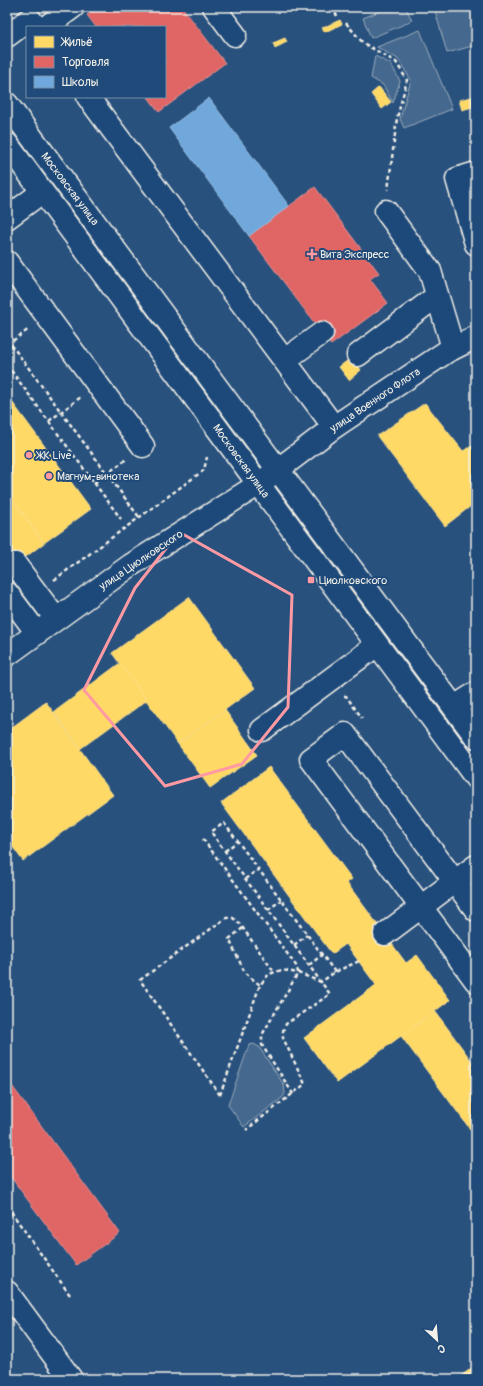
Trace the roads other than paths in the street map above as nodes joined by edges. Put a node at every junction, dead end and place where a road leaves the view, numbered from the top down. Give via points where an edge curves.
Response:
1 (73, 7) edge
2 (214, 7) edge
3 (35, 26) edge
4 (47, 26) edge
5 (235, 35) dead end
6 (7, 36) edge
7 (89, 98) edge
8 (7, 104) edge
9 (7, 144) edge
10 (476, 173) edge
11 (42, 192) junction
12 (386, 211) road end
13 (7, 218) edge
14 (476, 244) edge
15 (7, 262) edge
16 (437, 296) junction
17 (322, 333) dead end
18 (476, 337) edge
19 (454, 348) junction
20 (358, 354) dead end
21 (285, 360) junction
22 (334, 427) junction
23 (143, 446) road end
24 (278, 470) junction
25 (259, 484) junction
26 (7, 593) edge
27 (60, 616) junction
28 (37, 633) junction
29 (377, 645) junction
30 (7, 655) edge
31 (476, 693) edge
32 (454, 708) junction
33 (262, 730) dead end
34 (476, 737) edge
35 (476, 778) edge
36 (476, 866) edge
37 (455, 882) junction
38 (421, 907) junction
39 (476, 910) edge
40 (385, 934) dead end
41 (474, 973) edge
42 (7, 1292) edge
43 (71, 1379) edge

1 - 4 main road
2 - 5 main road
3 - 6 main road via 30,19
7 - 21 main road
8 - 24 main road, Московская улица
9 - 11 main road, Московская улица
10 - 14 main road via 457,179
11 - 13 main road
11 - 25 main road, Московская улица
12 - 16 main road via 430,271
15 - 23 main road
16 - 19 main road
16 - 20 main road
17 - 21 main road
18 - 19 main road, улица Военного Флота
19 - 22 main road, улица Военного Флота
21 - 22 main road
22 - 24 main road, улица Военного Флота
24 - 25 main road, улица Циолковского
24 - 32 main road, Московская улица
25 - 27 main road, улица Циолковского via 131,565
25 - 29 main road, Московская улица
26 - 28 main road
27 - 27 main road via 20,561 45,586
27 - 28 main road, улица Циолковского
28 - 30 main road, улица Циолковского
29 - 33 main road
29 - 35 main road, Московская улица
31 - 32 main road
32 - 34 main road, Московская улица
36 - 37 main road
37 - 38 main road
37 - 38 main road via 345,734 311,759
37 - 39 main road
38 - 40 main road
38 - 41 main road
42 - 43 main road

